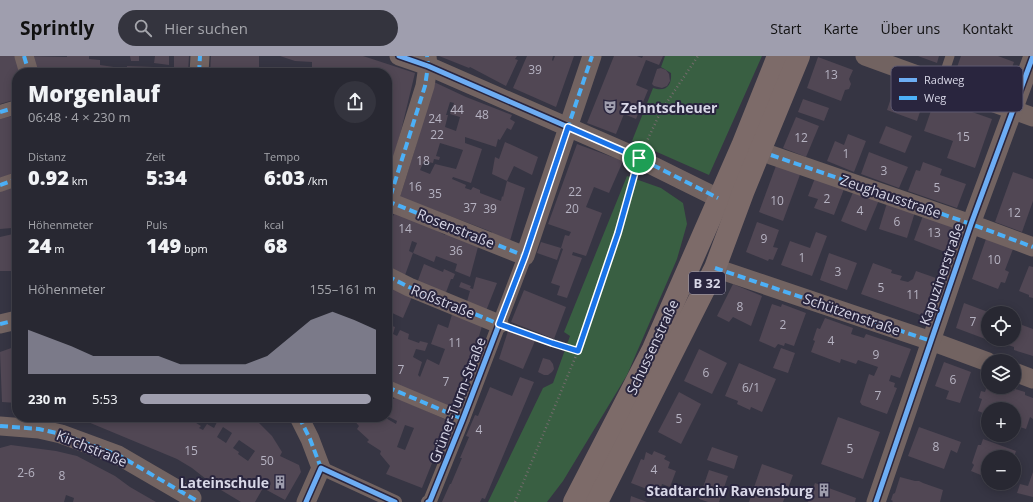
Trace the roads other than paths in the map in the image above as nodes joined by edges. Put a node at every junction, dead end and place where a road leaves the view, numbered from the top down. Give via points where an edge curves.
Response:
1 (24, 56) edge
2 (200, 56) edge
3 (399, 56) edge
4 (592, 56) edge
5 (778, 56) edge
6 (799, 56) edge
7 (865, 56) edge
8 (950, 56) edge
9 (1033, 56) edge
10 (427, 61) edge
11 (893, 66) edge
12 (947, 66) edge
13 (28, 68) edge
14 (199, 68) edge
15 (1023, 81) edge
16 (12, 108) edge
17 (0, 112) edge
18 (1011, 112) edge
19 (1020, 112) edge
20 (1033, 117) edge
21 (568, 127) junction
22 (771, 155) dead end
23 (12, 181) edge
24 (0, 185) edge
25 (744, 190) junction
26 (392, 191) edge
27 (718, 198) junction
28 (392, 205) edge
29 (971, 224) junction
30 (1033, 247) edge
31 (525, 256) junction
32 (721, 270) junction
33 (392, 278) edge
34 (12, 321) edge
35 (0, 324) edge
36 (499, 324) junction
37 (931, 341) junction
38 (981, 359) edge
39 (1021, 375) edge
40 (1033, 379) edge
41 (392, 389) edge
42 (463, 419) junction
43 (302, 422) edge
44 (0, 426) edge
45 (321, 468) junction
46 (194, 501) edge
47 (429, 501) edge
48 (306, 502) edge
49 (395, 502) edge
50 (574, 502) edge
51 (597, 502) edge
52 (876, 502) edge

1 - 13 street
2 - 14 street
3 - 10 street
4 - 21 street, Grüner-Turm-Straße
5 - 27 main road, Schussenstraße / B 32
6 - 25 main road, Schussenstraße / B 32
7 - 11 street
8 - 12 lane
9 - 15 street, Kapuzinerstraße
10 - 21 street
10 - 26 street via 426,86
16 - 17 street
18 - 29 street, Kapuzinerstraße
19 - 20 street
21 - 27 street via 639,158
21 - 31 street, Grüner-Turm-Straße
22 - 29 street, Zeughausstraße
23 - 24 street
25 - 27 street
25 - 32 main road, Schussenstraße / B 32
27 - 50 main road, Schussenstraße / B 32 via 653,349
28 - 31 street, Rosenstraße
29 - 30 street, Zeughausstraße
29 - 37 street, Kapuzinerstraße
31 - 36 street, Grüner-Turm-Straße
32 - 37 street, Schützenstraße
32 - 51 main road, Schussenstraße / B 32
33 - 36 street, Roßstraße
34 - 35 street
36 - 42 street, Grüner-Turm-Straße
37 - 38 street, Schützenstraße
37 - 52 street, Kapuzinerstraße
39 - 40 street
41 - 42 street
42 - 47 street, Grüner-Turm-Straße
43 - 45 street
44 - 46 street, Kirchstraße via 39,429 60,434 118,455
45 - 48 street
45 - 49 street

